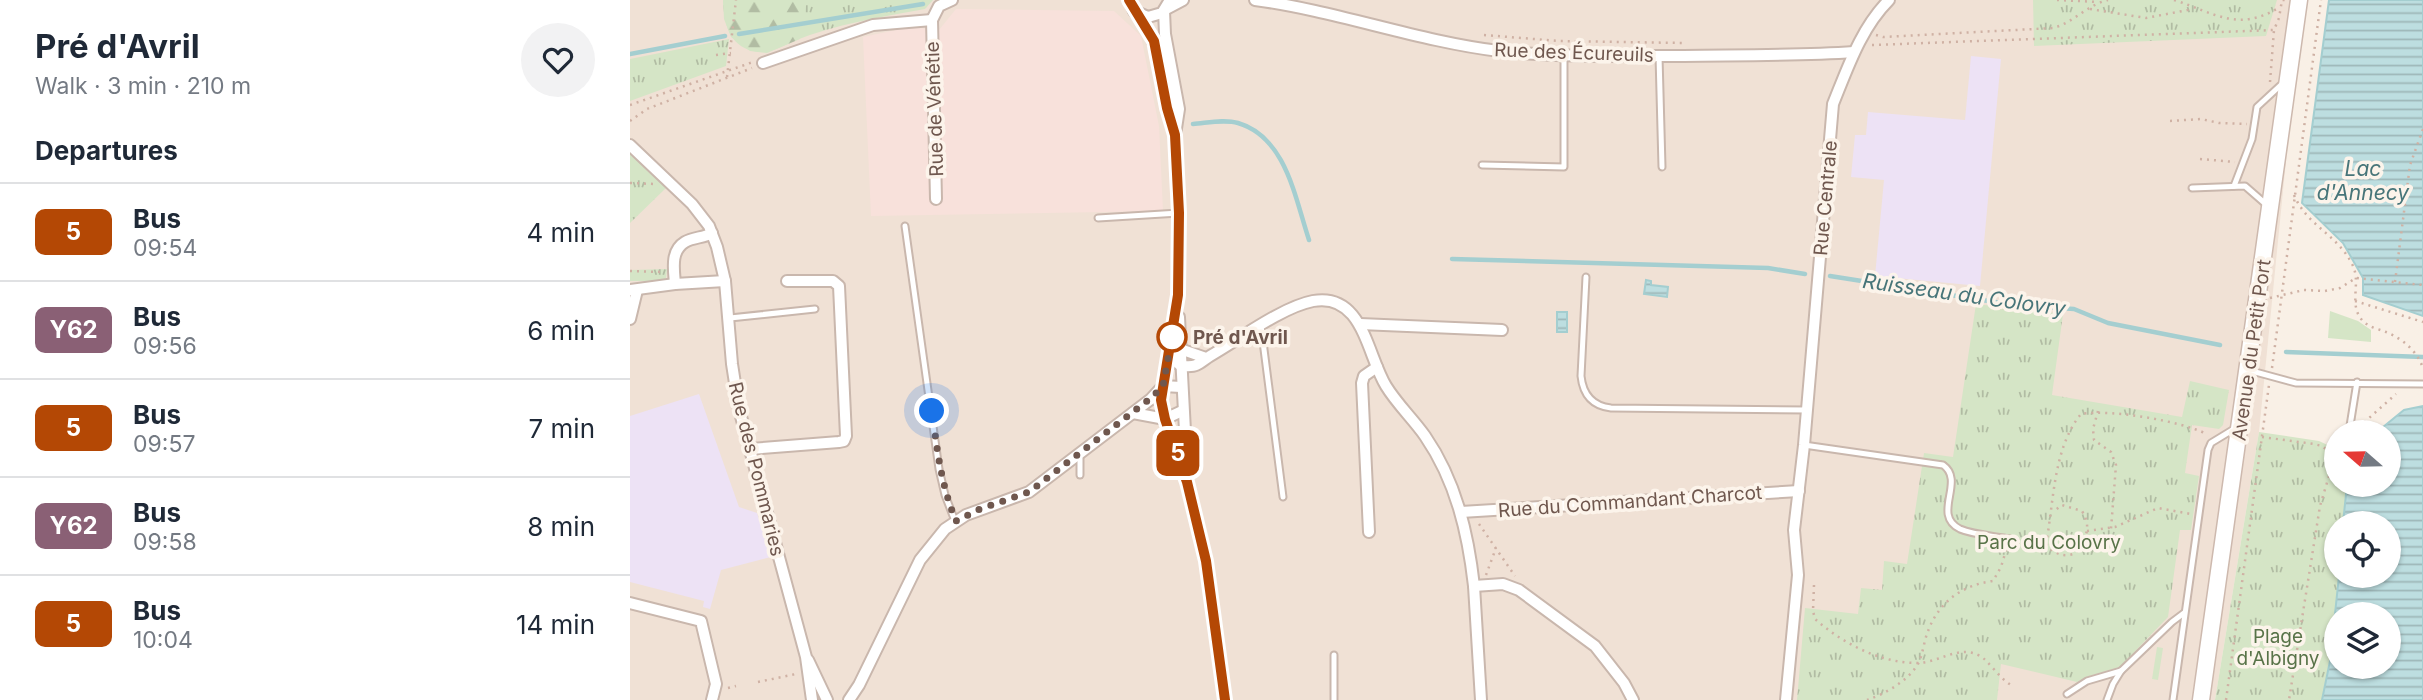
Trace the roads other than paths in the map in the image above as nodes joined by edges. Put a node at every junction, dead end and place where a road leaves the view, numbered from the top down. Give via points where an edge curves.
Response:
1 (952, 0) edge
2 (1129, 0) edge
3 (1183, 0) edge
4 (1255, 0) edge
5 (1889, 0) edge
6 (2299, 0) edge
7 (1167, 6) edge
8 (1134, 11) junction
9 (932, 20) junction
10 (1856, 49) junction
11 (1563, 55) junction
12 (1813, 55) junction
13 (1659, 56) junction
14 (763, 63) road end
15 (1849, 64) junction
16 (2288, 79) junction
17 (1175, 135) junction
18 (630, 145) edge
19 (1482, 165) dead end
20 (1662, 167) dead end
21 (2234, 186) junction
22 (2192, 188) dead end
23 (936, 199) dead end
24 (2271, 208) junction
25 (1179, 213) junction
26 (1098, 218) dead end
27 (905, 226) dead end
28 (712, 233) junction
29 (1586, 277) dead end
30 (675, 279) junction
31 (725, 281) junction
32 (787, 281) dead end
33 (634, 290) edge
34 (1177, 305) junction
35 (815, 309) dead end
36 (730, 318) junction
37 (630, 319) edge
38 (1360, 324) junction
39 (1261, 326) junction
40 (1502, 330) dead end
41 (1181, 349) junction
42 (1170, 356) junction
43 (1206, 358) junction
44 (1181, 366) junction
45 (1377, 367) junction
46 (2248, 370) junction
47 (2357, 382) junction
48 (2423, 384) edge
49 (1163, 386) junction
50 (1181, 387) junction
51 (1807, 410) junction
52 (1182, 411) junction
53 (1133, 412) junction
54 (1165, 419) junction
55 (2352, 420) edge
56 (2240, 425) junction
57 (1804, 445) junction
58 (750, 449) junction
59 (1080, 453) junction
60 (1080, 475) dead end
61 (1187, 482) junction
62 (1799, 491) junction
63 (1283, 497) dead end
64 (1461, 512) junction
65 (956, 521) junction
66 (1368, 532) dead end
67 (2010, 538) road end
68 (1474, 586) junction
69 (630, 603) edge
70 (2184, 613) junction
71 (1334, 655) dead end
72 (806, 657) junction
73 (2121, 671) junction
74 (2067, 694) dead end
75 (712, 700) edge
76 (812, 700) edge
77 (827, 700) edge
78 (849, 700) edge
79 (1225, 700) edge
80 (1334, 700) edge
81 (1481, 700) edge
82 (1633, 700) edge
83 (1786, 700) edge
84 (2107, 700) edge
85 (2173, 700) edge
86 (2201, 700) edge

1 - 9 street, Rue de Vénétie via 939,6
2 - 8 street
3 - 7 street
4 - 11 street, Rue des Écureuils via 1497,51
5 - 10 street, Rue Centrale
6 - 16 main road, Avenue du Petit Port
7 - 8 street via 1151,17
7 - 17 street via 1165,34 1179,109
8 - 17 street via 1154,41
9 - 14 street, Rue de Vénétie via 873,25
9 - 23 street, Rue de Vénétie
10 - 12 street, Rue des Écureuils
10 - 15 street, Rue Centrale
11 - 13 street, Rue des Écureuils
11 - 19 lane via 1564,167
12 - 13 street, Rue des Écureuils
12 - 15 street, Rue des Écureuils
13 - 20 lane
15 - 51 street, Rue Centrale via 1833,104
16 - 21 lane via 2257,107 2252,139
16 - 24 main road, Avenue du Petit Port
17 - 25 street
18 - 28 street, Rue des Pommaries via 699,213
21 - 22 lane
21 - 24 lane via 2245,186
24 - 46 main road, Avenue du Petit Port
25 - 26 lane
25 - 34 street
27 - 65 lane via 939,469
28 - 30 street via 685,241 678,248 673,263
28 - 31 street, Rue des Pommaries
29 - 51 lane via 1581,376 1587,395 1597,405
30 - 31 street
30 - 33 street
31 - 36 street, Rue des Pommaries
32 - 58 street via 833,281 839,286 846,436 839,442
33 - 37 street
34 - 41 street
34 - 42 street
35 - 36 lane
36 - 58 street, Rue des Pommaries via 738,409
38 - 39 street via 1344,307 1315,301
38 - 40 street
38 - 45 street
39 - 43 street
39 - 63 lane
41 - 42 street
41 - 43 street
41 - 44 street
42 - 44 street
42 - 49 street
43 - 44 street via 1196,366
44 - 50 street
45 - 64 street via 1425,437
45 - 66 street via 1362,383
46 - 47 lane via 2296,383
46 - 56 main road, Avenue du Petit Port
47 - 48 lane
47 - 55 lane
49 - 50 street
49 - 53 street
49 - 54 street
50 - 52 street
51 - 57 street, Rue Centrale
52 - 54 street
52 - 61 street
53 - 54 street
53 - 59 street
54 - 61 street
56 - 70 lane via 2208,450
56 - 86 main road, Avenue du Petit Port
57 - 62 street, Rue Centrale
57 - 67 lane via 1942,465 1953,477 1947,510 1954,525
58 - 72 street, Rue des Pommaries
59 - 60 lane
59 - 65 street via 1029,492
61 - 79 street via 1206,561
62 - 64 street, Rue du Commandant Charcot
62 - 83 street, Rue Centrale via 1794,530 1798,575
64 - 68 street
65 - 78 street via 919,560
68 - 81 street
68 - 82 street via 1511,585 1523,592 1595,646
69 - 75 street via 701,621 716,684
70 - 73 lane
70 - 85 lane
71 - 80 lane
72 - 76 street, Rue des Pommaries
72 - 77 street, Rue des Pommaries
73 - 74 lane via 2087,681
73 - 84 lane

